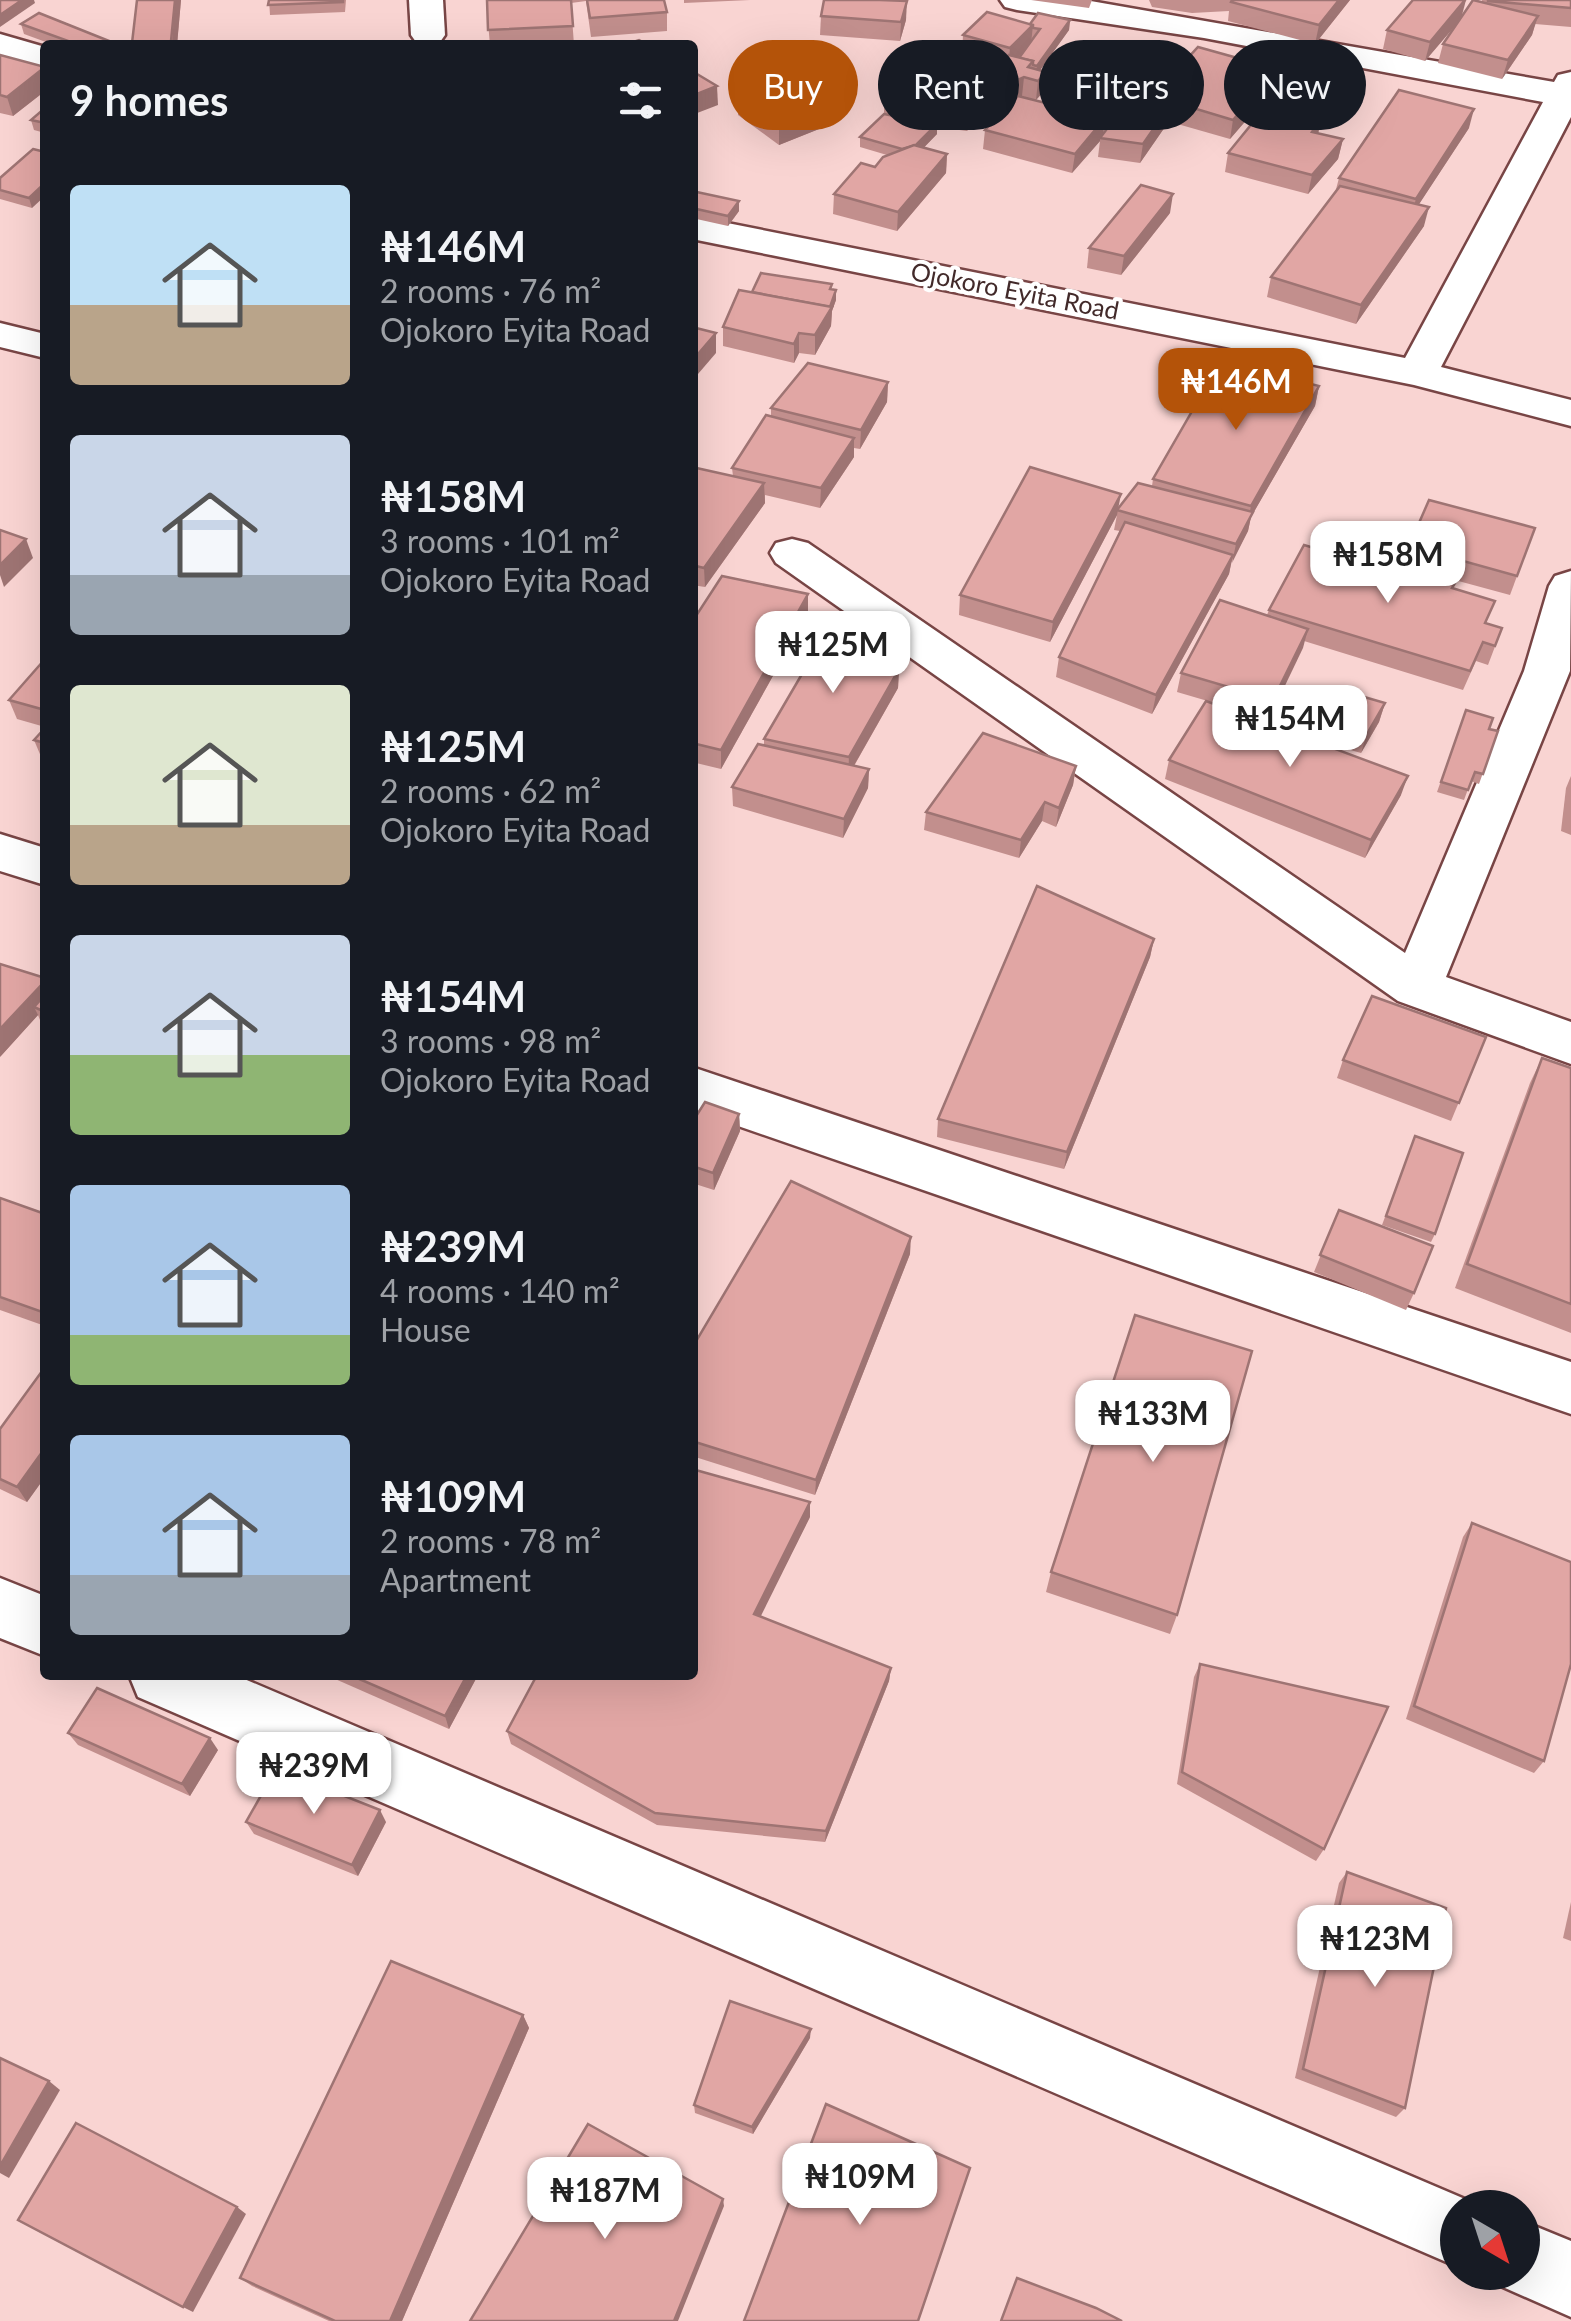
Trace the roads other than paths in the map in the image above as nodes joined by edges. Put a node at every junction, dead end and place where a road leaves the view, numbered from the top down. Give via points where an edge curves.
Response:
1 (426, 0) edge
2 (1018, 0) edge
3 (428, 35) dead end
4 (0, 44) edge
5 (40, 56) edge
6 (1568, 91) edge
7 (698, 228) edge
8 (0, 335) edge
9 (40, 345) edge
10 (1416, 373) junction
11 (1571, 413) edge
12 (792, 553) dead end
13 (1571, 586) edge
14 (0, 852) edge
15 (40, 865) edge
16 (1416, 987) junction
17 (1571, 1042) edge
18 (698, 1090) edge
19 (1571, 1388) edge
20 (0, 1608) edge
21 (40, 1624) edge
22 (173, 1680) edge
23 (1440, 2222) edge
24 (1540, 2266) edge
25 (1571, 2279) edge

1 - 3 street
2 - 6 street
4 - 5 street
6 - 10 street
7 - 10 street, Ojokoro Eyita Road
8 - 9 street
10 - 11 street, Ojokoro Eyita Road
12 - 16 street
13 - 16 street via 1547,670
14 - 15 street
16 - 17 street
18 - 19 street
20 - 21 street
22 - 23 street
24 - 25 street

